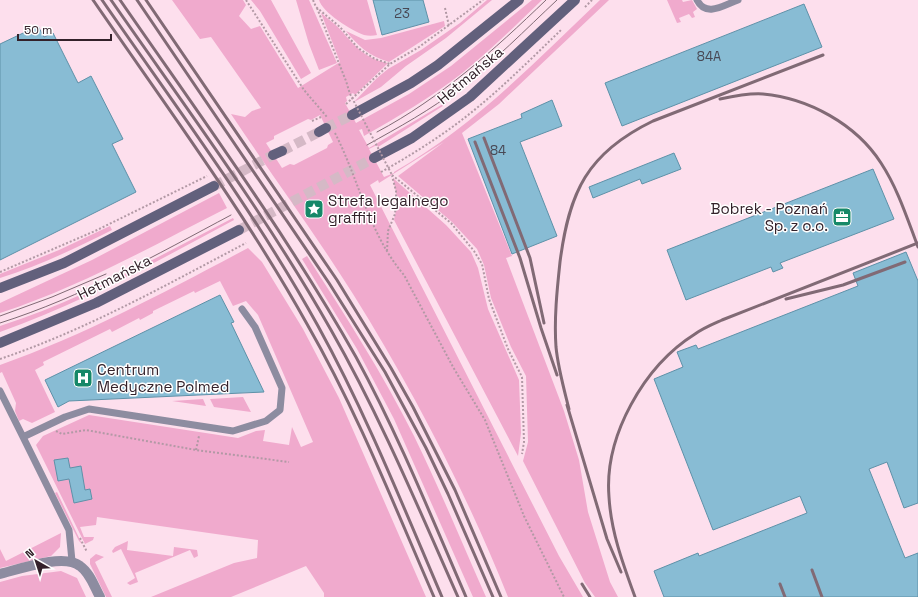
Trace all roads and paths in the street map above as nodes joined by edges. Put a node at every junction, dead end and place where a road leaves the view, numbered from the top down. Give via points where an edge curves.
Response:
1 (246, 0) edge
2 (313, 0) edge
3 (483, 0) edge
4 (519, 0) edge
5 (575, 0) edge
6 (697, 0) edge
7 (738, 0) edge
8 (316, 7) junction
9 (445, 8) dead end
10 (449, 26) junction
11 (390, 64) junction
12 (346, 104) dead end
13 (352, 115) tunnel mouth
14 (321, 117) dead end
15 (312, 121) dead end
16 (374, 158) tunnel mouth
17 (392, 175) junction
18 (207, 176) dead end
19 (214, 186) tunnel mouth
20 (239, 230) tunnel mouth
21 (246, 242) dead end
22 (387, 251) junction
23 (0, 272) edge
24 (0, 288) edge
25 (242, 309) dead end
26 (0, 343) edge
27 (0, 359) edge
28 (0, 391) edge
29 (47, 427) junction
30 (199, 432) dead end
31 (23, 437) junction
32 (196, 450) junction
33 (522, 454) dead end
34 (289, 462) dead end
35 (72, 561) junction
36 (0, 574) edge
37 (100, 597) edge
38 (564, 597) edge

1 - 22 path via 327,127
2 - 8 path
3 - 10 path
4 - 13 main road, Hetmańska via 438,65
5 - 16 main road, Hetmańska via 470,97 412,138
6 - 7 lane via 703,8 709,10
8 - 11 path via 340,27 358,48 375,59
8 - 17 path, bridge via 350,94
9 - 10 path
10 - 11 path
11 - 12 path
14 - 15 path
17 - 22 path via 396,202 395,214 388,232
17 - 33 path via 451,223 482,264 489,299 522,377
18 - 23 path via 95,231
19 - 24 main road via 64,263
20 - 26 main road, Hetmańska via 96,304
21 - 27 path via 96,320
22 - 38 path via 404,275 453,367 481,412 524,516
25 - 29 lane via 255,326 282,388 280,410 266,421 233,431 89,409 65,417
28 - 31 lane
29 - 31 lane
29 - 32 path via 62,434 86,430
30 - 32 path
31 - 35 lane via 69,530
32 - 34 path
35 - 36 street via 57,561
35 - 37 street via 87,572

